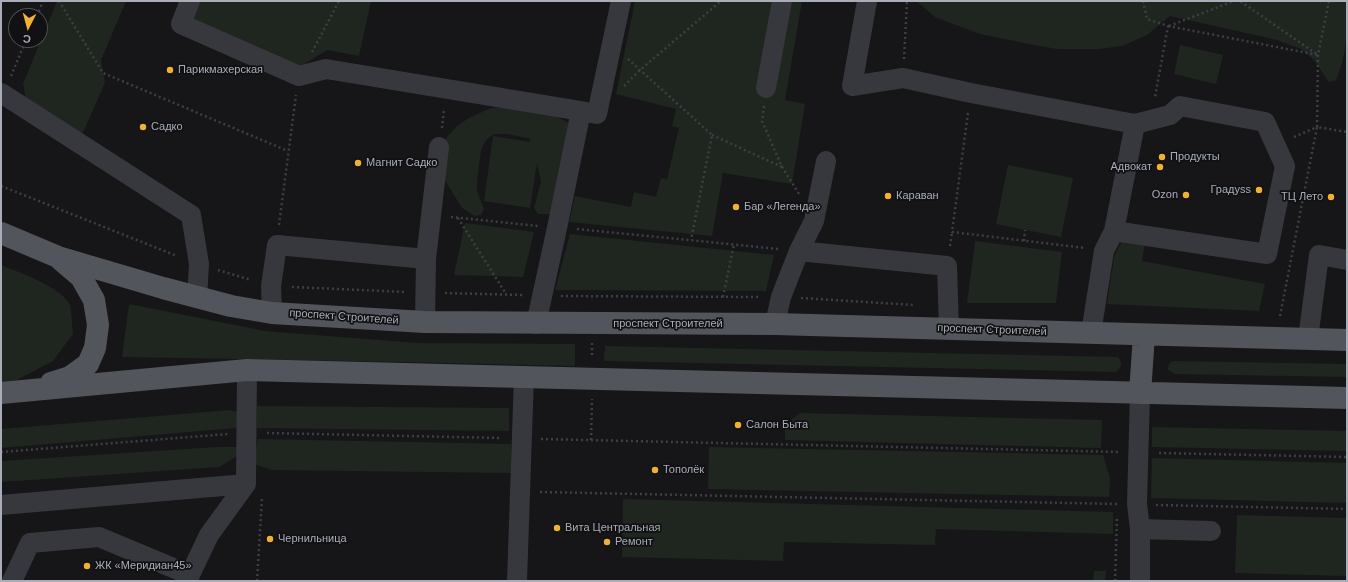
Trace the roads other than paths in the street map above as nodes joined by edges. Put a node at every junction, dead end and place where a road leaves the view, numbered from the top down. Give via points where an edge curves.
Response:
1 (190, 1) edge
2 (621, 1) edge
3 (782, 1) edge
4 (867, 1) edge
5 (766, 88) road end
6 (2, 94) edge
7 (581, 111) junction
8 (1143, 122) junction
9 (439, 147) road end
10 (826, 161) dead end
11 (1114, 231) junction
12 (1, 233) edge
13 (799, 251) junction
14 (58, 257) junction
15 (426, 259) junction
16 (1347, 260) edge
17 (197, 298) junction
18 (272, 313) junction
19 (425, 322) junction
20 (536, 324) junction
21 (775, 324) junction
22 (949, 329) junction
23 (1090, 333) junction
24 (1144, 335) junction
25 (1308, 339) junction
26 (1347, 340) edge
27 (247, 370) junction
28 (524, 376) junction
29 (25, 391) junction
30 (1, 393) edge
31 (1140, 393) junction
32 (1347, 398) edge
33 (254, 488) junction
34 (1, 505) edge
35 (1140, 529) junction
36 (1211, 531) dead end
37 (189, 578) edge
38 (12, 581) edge
39 (517, 581) edge
40 (1140, 581) edge

1 - 7 lane via 181,24 299,76 326,69
2 - 7 lane via 597,114
3 - 5 lane
4 - 8 lane via 852,86 903,78 971,93
6 - 17 lane via 191,215 199,264
7 - 20 lane
8 - 11 lane
8 - 11 lane via 1170,115 1180,106 1265,122 1285,166 1267,254
9 - 15 lane
10 - 13 lane via 814,221
11 - 23 lane via 1104,251
12 - 14 main road, проспект Строителей
13 - 21 lane via 781,297
13 - 22 lane via 947,266
14 - 17 main road, проспект Строителей
14 - 29 main road via 80,277 94,300 98,325 95,348 88,364 70,377
15 - 18 lane via 277,246 272,286
15 - 19 lane
16 - 25 lane via 1319,255
17 - 18 main road, проспект Строителей
18 - 19 main road, проспект Строителей
19 - 20 main road, проспект Строителей
20 - 21 main road, проспект Строителей
21 - 22 main road, проспект Строителей
22 - 23 main road, проспект Строителей
23 - 24 main road, проспект Строителей
24 - 25 main road, проспект Строителей
24 - 31 main road
25 - 26 main road, проспект Строителей
27 - 28 main road
27 - 29 main road
27 - 33 lane via 247,433
28 - 31 main road
28 - 39 lane
29 - 30 main road
31 - 32 main road
31 - 35 lane via 1137,452 1137,504
33 - 34 lane
33 - 37 lane via 209,535
35 - 36 lane
35 - 40 lane
37 - 38 lane via 99,537 30,542

